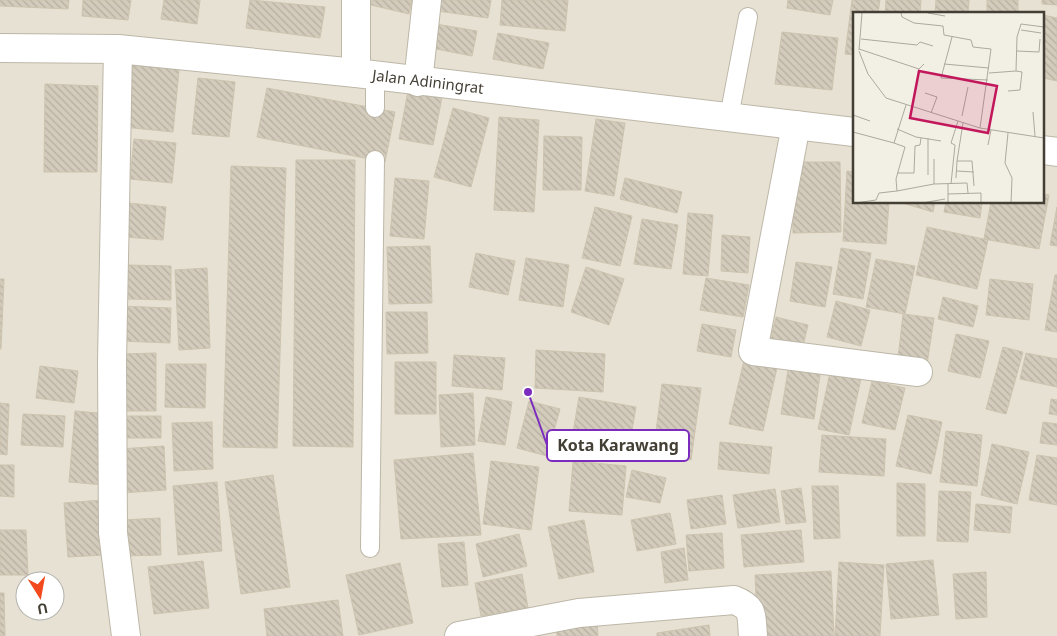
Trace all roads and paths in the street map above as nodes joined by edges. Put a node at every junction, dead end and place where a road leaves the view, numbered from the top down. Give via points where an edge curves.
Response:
1 (356, 0) edge
2 (427, 0) edge
3 (748, 17) dead end
4 (0, 48) edge
5 (118, 49) junction
6 (365, 75) junction
7 (418, 82) junction
8 (375, 108) dead end
9 (729, 117) junction
10 (796, 125) junction
11 (853, 132) edge
12 (1044, 150) edge
13 (1057, 152) edge
14 (376, 160) dead end
15 (918, 372) dead end
16 (370, 548) dead end
17 (126, 636) edge
18 (459, 636) edge
19 (753, 636) edge

1 - 6 street
2 - 7 street
3 - 9 lane
4 - 5 street, Jalan Adiningrat
5 - 6 street, Jalan Adiningrat
5 - 17 street via 112,362 113,524
6 - 7 street, Jalan Adiningrat
6 - 8 lane
7 - 9 street, Jalan Adiningrat
9 - 10 street, Jalan Adiningrat
10 - 11 street, Jalan Adiningrat
10 - 15 street via 753,351
12 - 13 street
14 - 16 lane
18 - 19 street via 579,613 734,600 744,603 751,611

